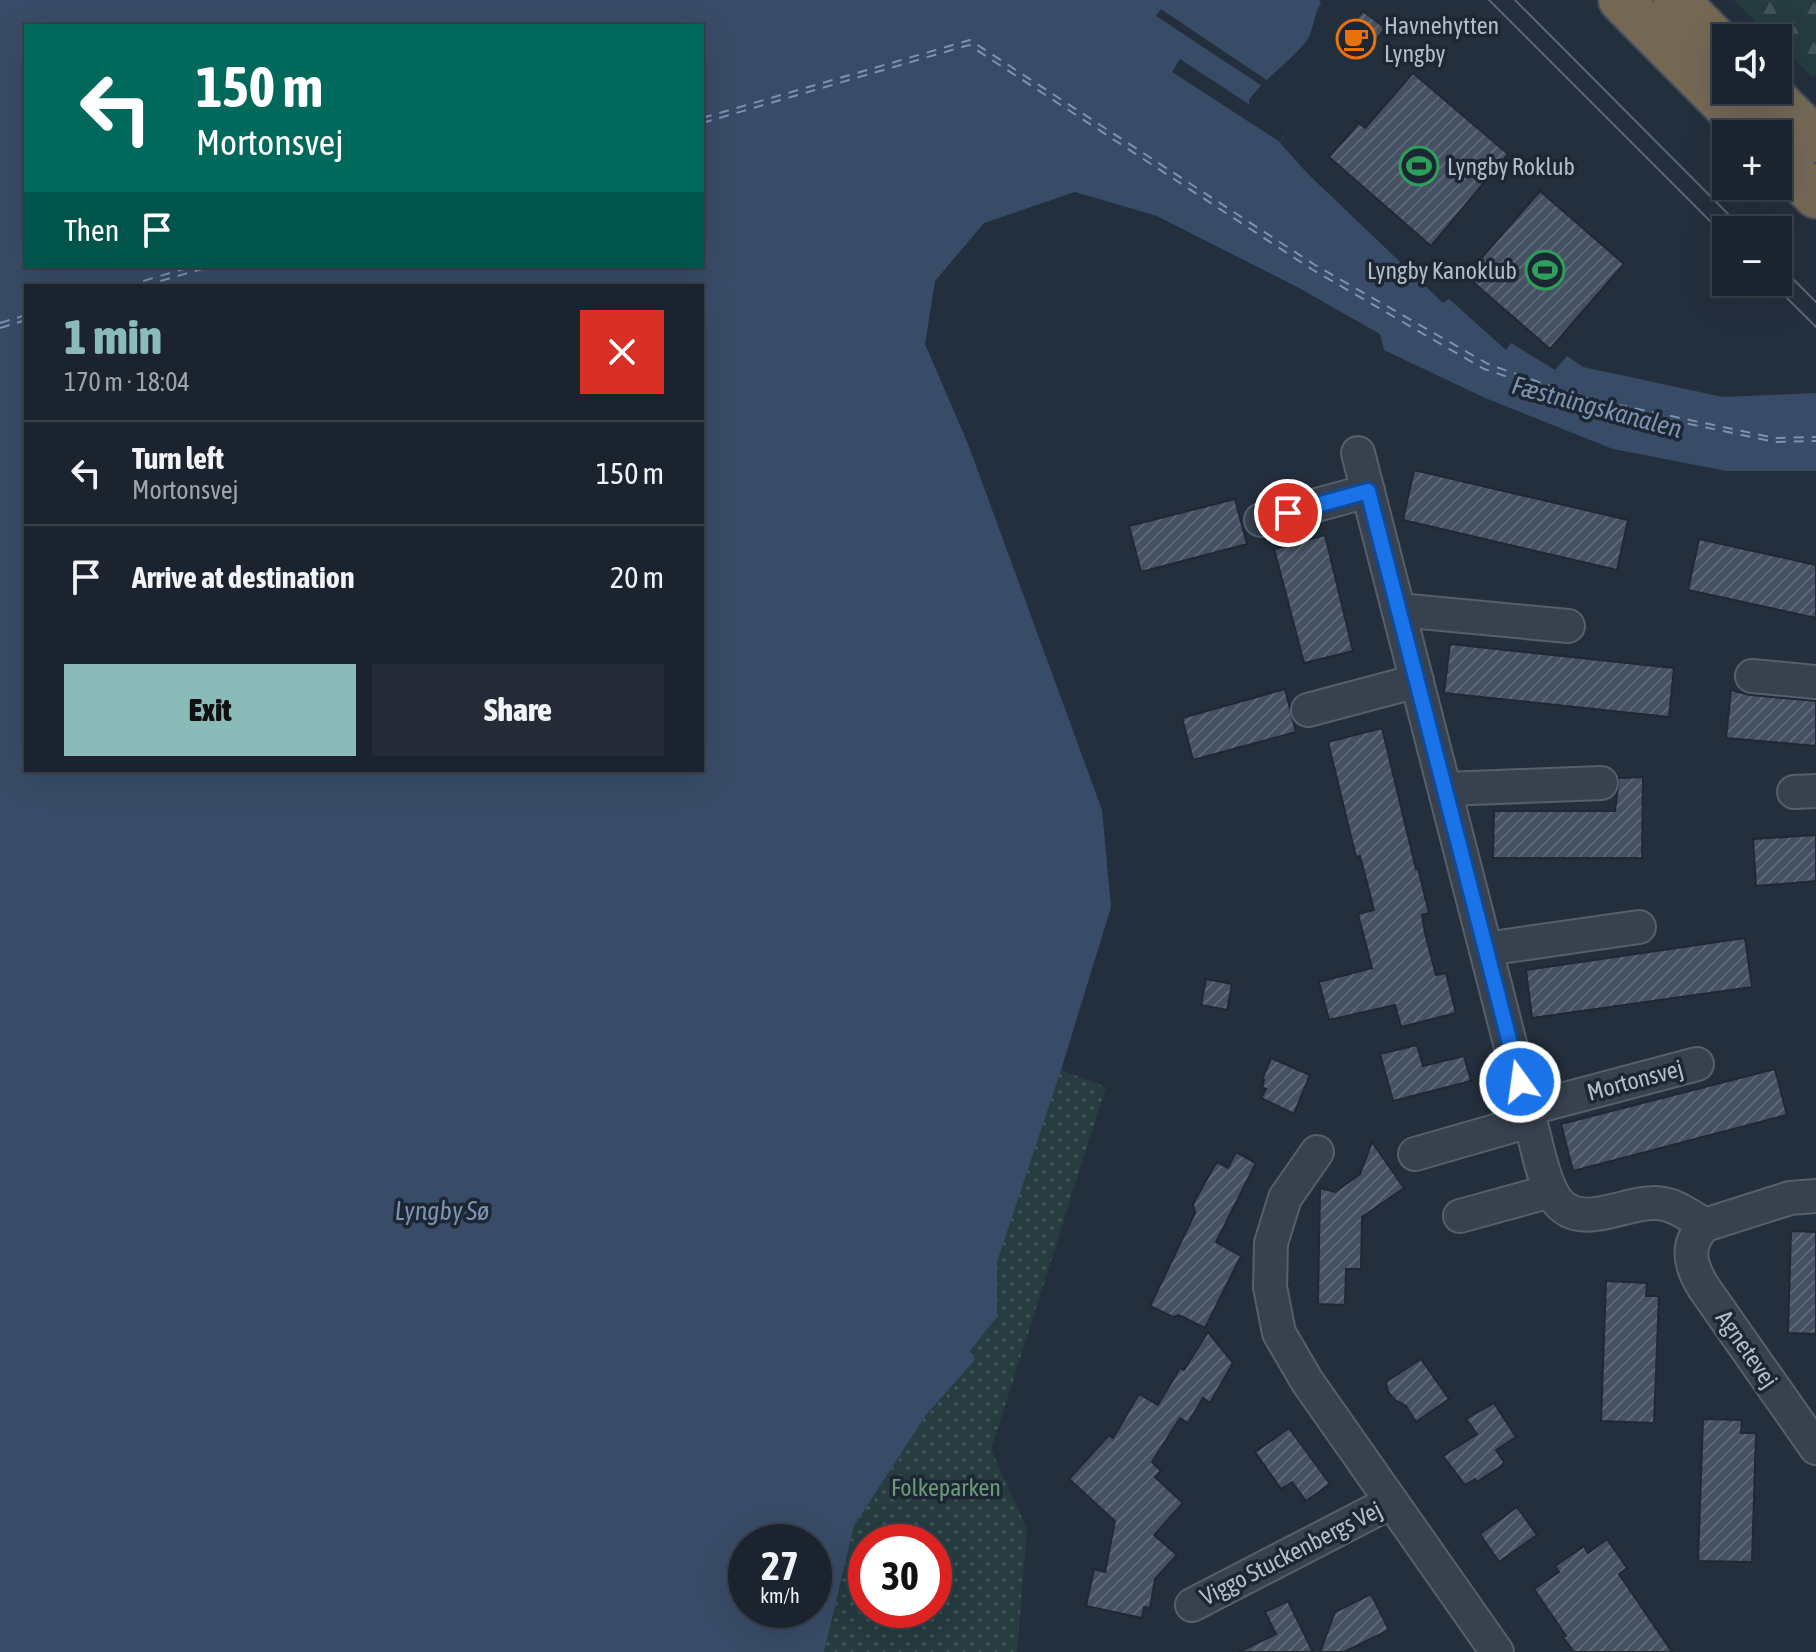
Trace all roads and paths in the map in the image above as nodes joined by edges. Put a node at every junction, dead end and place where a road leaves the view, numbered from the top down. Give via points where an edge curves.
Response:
1 (1621, 0) edge
2 (1676, 0) edge
3 (1712, 36) edge
4 (1780, 104) edge
5 (1740, 120) edge
6 (1816, 140) edge
7 (1792, 172) edge
8 (1816, 196) edge
9 (1358, 453) dead end
10 (1368, 491) junction
11 (1261, 520) dead end
12 (1399, 610) junction
13 (1568, 626) dead end
14 (1752, 676) dead end
15 (1417, 681) junction
16 (1816, 682) edge
17 (1308, 710) dead end
18 (1601, 783) dead end
19 (1445, 789) junction
20 (1639, 927) dead end
21 (1486, 949) junction
22 (1697, 1064) dead end
23 (1528, 1115) junction
24 (1317, 1152) dead end
25 (1415, 1154) dead end
26 (1551, 1191) junction
27 (1816, 1196) edge
28 (1460, 1216) dead end
29 (1698, 1234) junction
30 (1816, 1448) edge
31 (1391, 1502) junction
32 (1192, 1605) dead end
33 (1497, 1652) edge

1 - 5 highway
2 - 3 highway
4 - 6 highway
7 - 8 highway
9 - 10 street
10 - 11 street
10 - 12 street
12 - 13 street
12 - 15 street
14 - 16 street
15 - 17 street
15 - 19 street
18 - 19 street
19 - 21 street
20 - 21 street
21 - 23 street
22 - 23 street, Mortonsvej
23 - 25 street, Mortonsvej
23 - 26 street
24 - 31 street, Viggo Stuckenbergs Vej via 1285,1198 1271,1243 1270,1287 1279,1333
26 - 28 street
26 - 29 street via 1559,1204 1584,1217 1655,1202 1673,1207
27 - 29 street via 1790,1198
29 - 30 street, Agnetevej via 1693,1270
31 - 32 street, Viggo Stuckenbergs Vej
31 - 33 street, Viggo Stuckenbergs Vej

